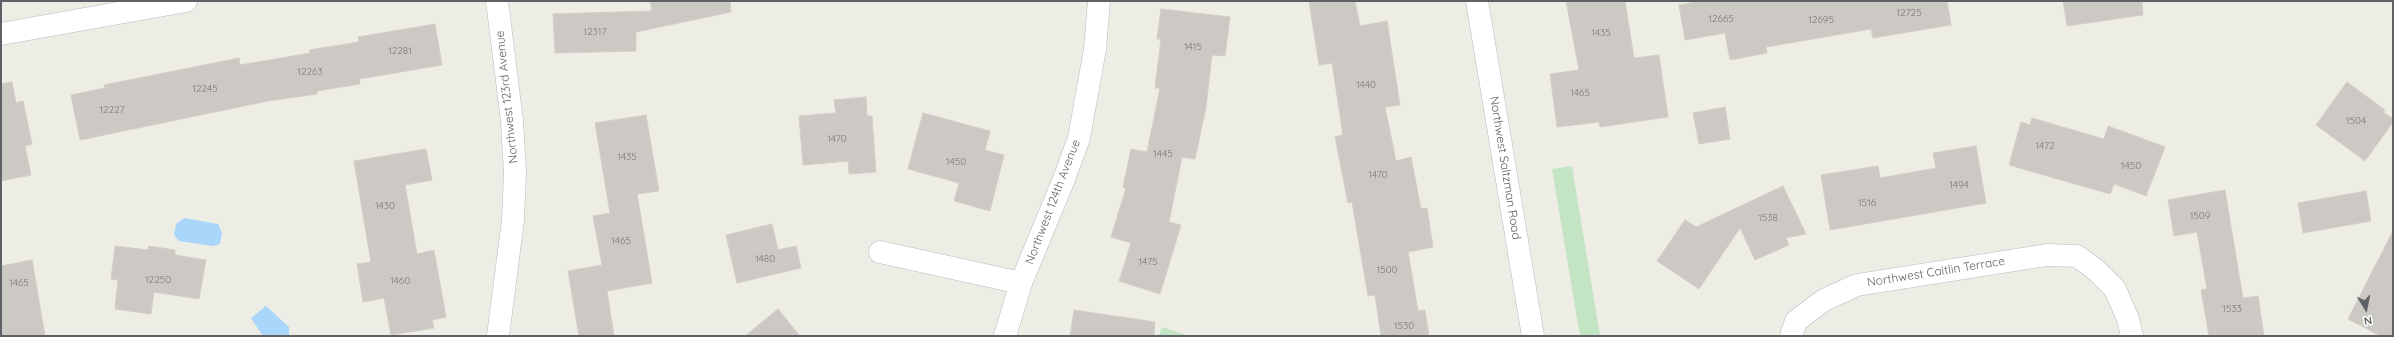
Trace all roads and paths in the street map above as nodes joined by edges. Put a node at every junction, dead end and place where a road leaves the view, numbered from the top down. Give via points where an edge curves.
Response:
1 (186, 1) edge
2 (497, 1) edge
3 (1099, 1) edge
4 (1477, 1) edge
5 (1, 34) edge
6 (880, 252) dead end
7 (1021, 283) junction
8 (498, 336) edge
9 (1005, 336) edge
10 (1532, 336) edge
11 (1791, 336) edge
12 (2132, 336) edge

1 - 5 street
2 - 8 street, Northwest 123rd Avenue via 512,120 515,173 513,220
3 - 7 street, Northwest 124th Avenue via 1094,56 1079,138
4 - 10 street, Northwest Saltzman Road
6 - 7 street
7 - 9 street, Northwest 124th Avenue
11 - 12 street, Northwest Caitlin Terrace via 1796,321 1818,304 1857,285 2047,254 2077,256 2096,270 2115,289 2128,319

